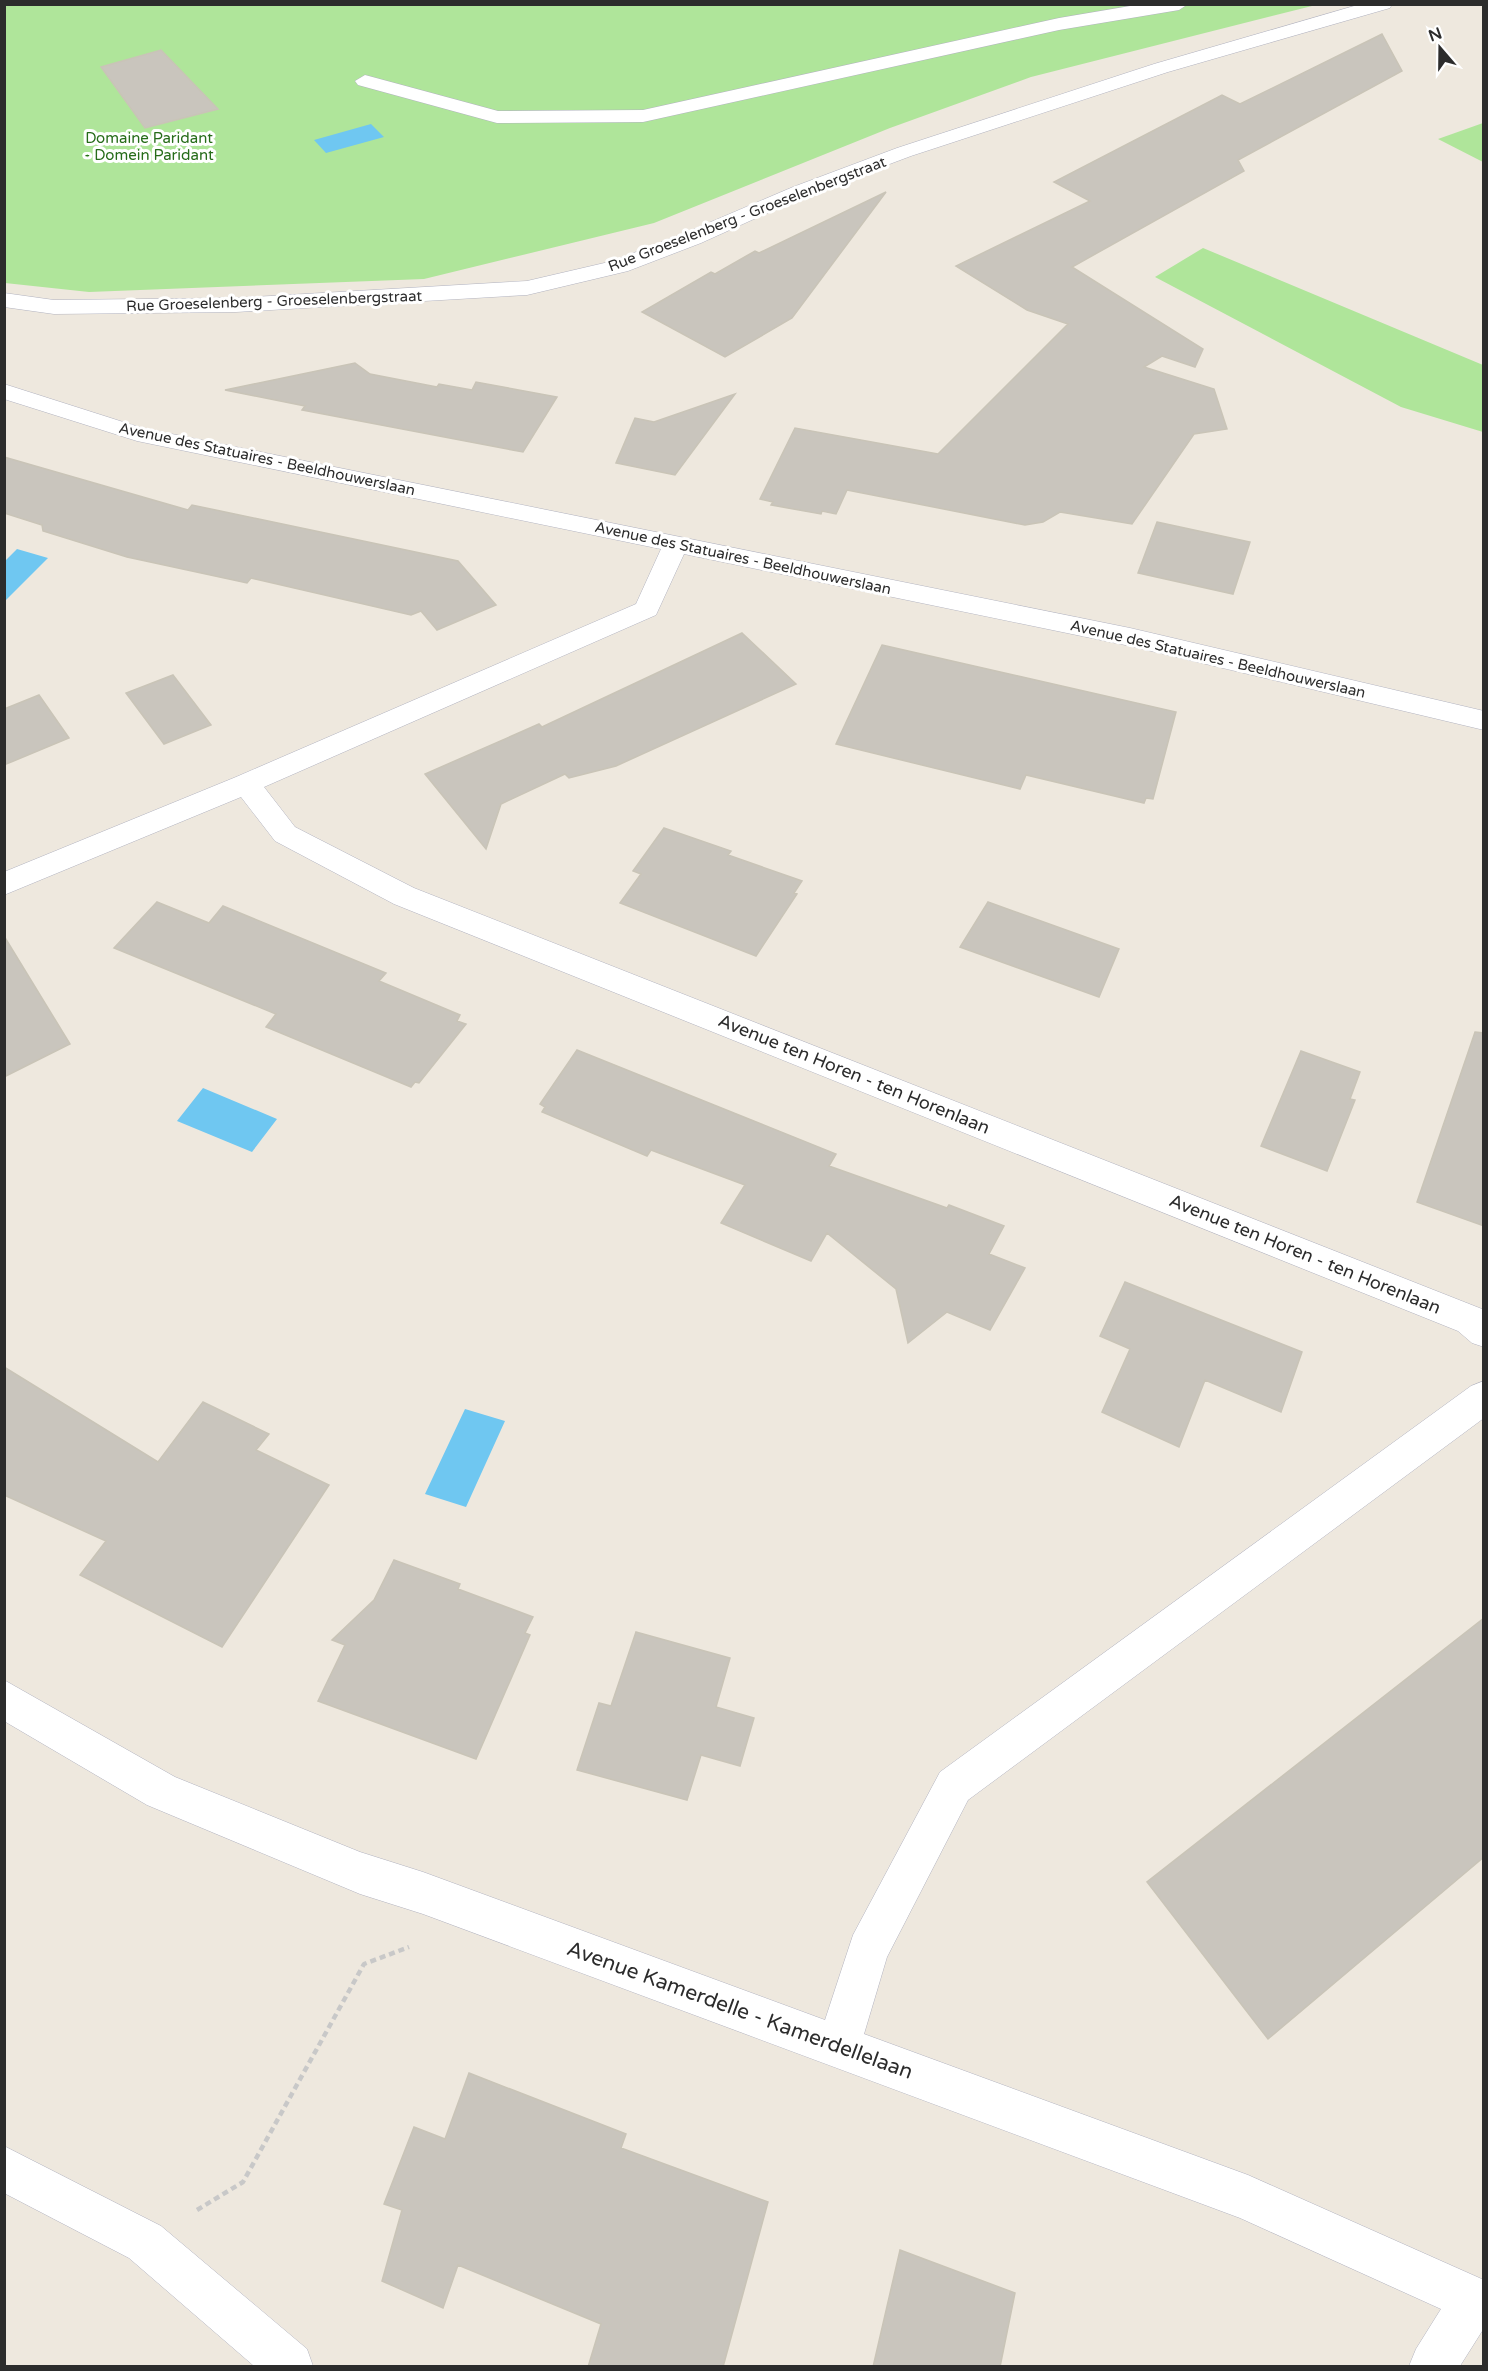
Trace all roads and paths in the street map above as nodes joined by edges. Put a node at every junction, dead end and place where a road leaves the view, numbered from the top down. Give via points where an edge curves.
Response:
1 (1179, 4) edge
2 (1383, 4) edge
3 (365, 81) dead end
4 (4, 300) edge
5 (54, 307) junction
6 (4, 324) edge
7 (4, 391) edge
8 (676, 544) junction
9 (1484, 721) edge
10 (246, 784) junction
11 (4, 884) edge
12 (1484, 1332) edge
13 (1484, 1397) edge
14 (4, 1699) edge
15 (408, 1947) dead end
16 (839, 2047) junction
17 (4, 2168) edge
18 (145, 2242) junction
19 (1479, 2302) edge
20 (290, 2367) edge
21 (1433, 2367) edge

1 - 3 street via 1059,24 643,116 497,117
2 - 5 street, Rue Groeselenberg - Groeselenbergstraat via 1161,68 916,148 800,190 620,266 527,288 248,304
4 - 5 street, Rue Groeselenberg - Groeselenbergstraat
5 - 6 street, Rue Groeselenberg - Groeselenbergstraat
7 - 8 street, Avenue des Statuaires - Beeldhouwerslaan via 137,434
8 - 9 street, Avenue des Statuaires - Beeldhouwerslaan via 1130,637
8 - 10 street via 647,609
10 - 11 street
10 - 12 street, Avenue ten Horen - ten Horenlaan via 285,834 404,896 1470,1320
13 - 16 street via 954,1786 868,1950
14 - 16 street, Avenue Kamerdelle - Kamerdellelaan via 161,1791 360,1873
15 - 18 path via 364,1964 243,2182
16 - 19 street, Avenue Kamerdelle - Kamerdellelaan via 1248,2198
17 - 18 street
18 - 20 street
19 - 21 street

